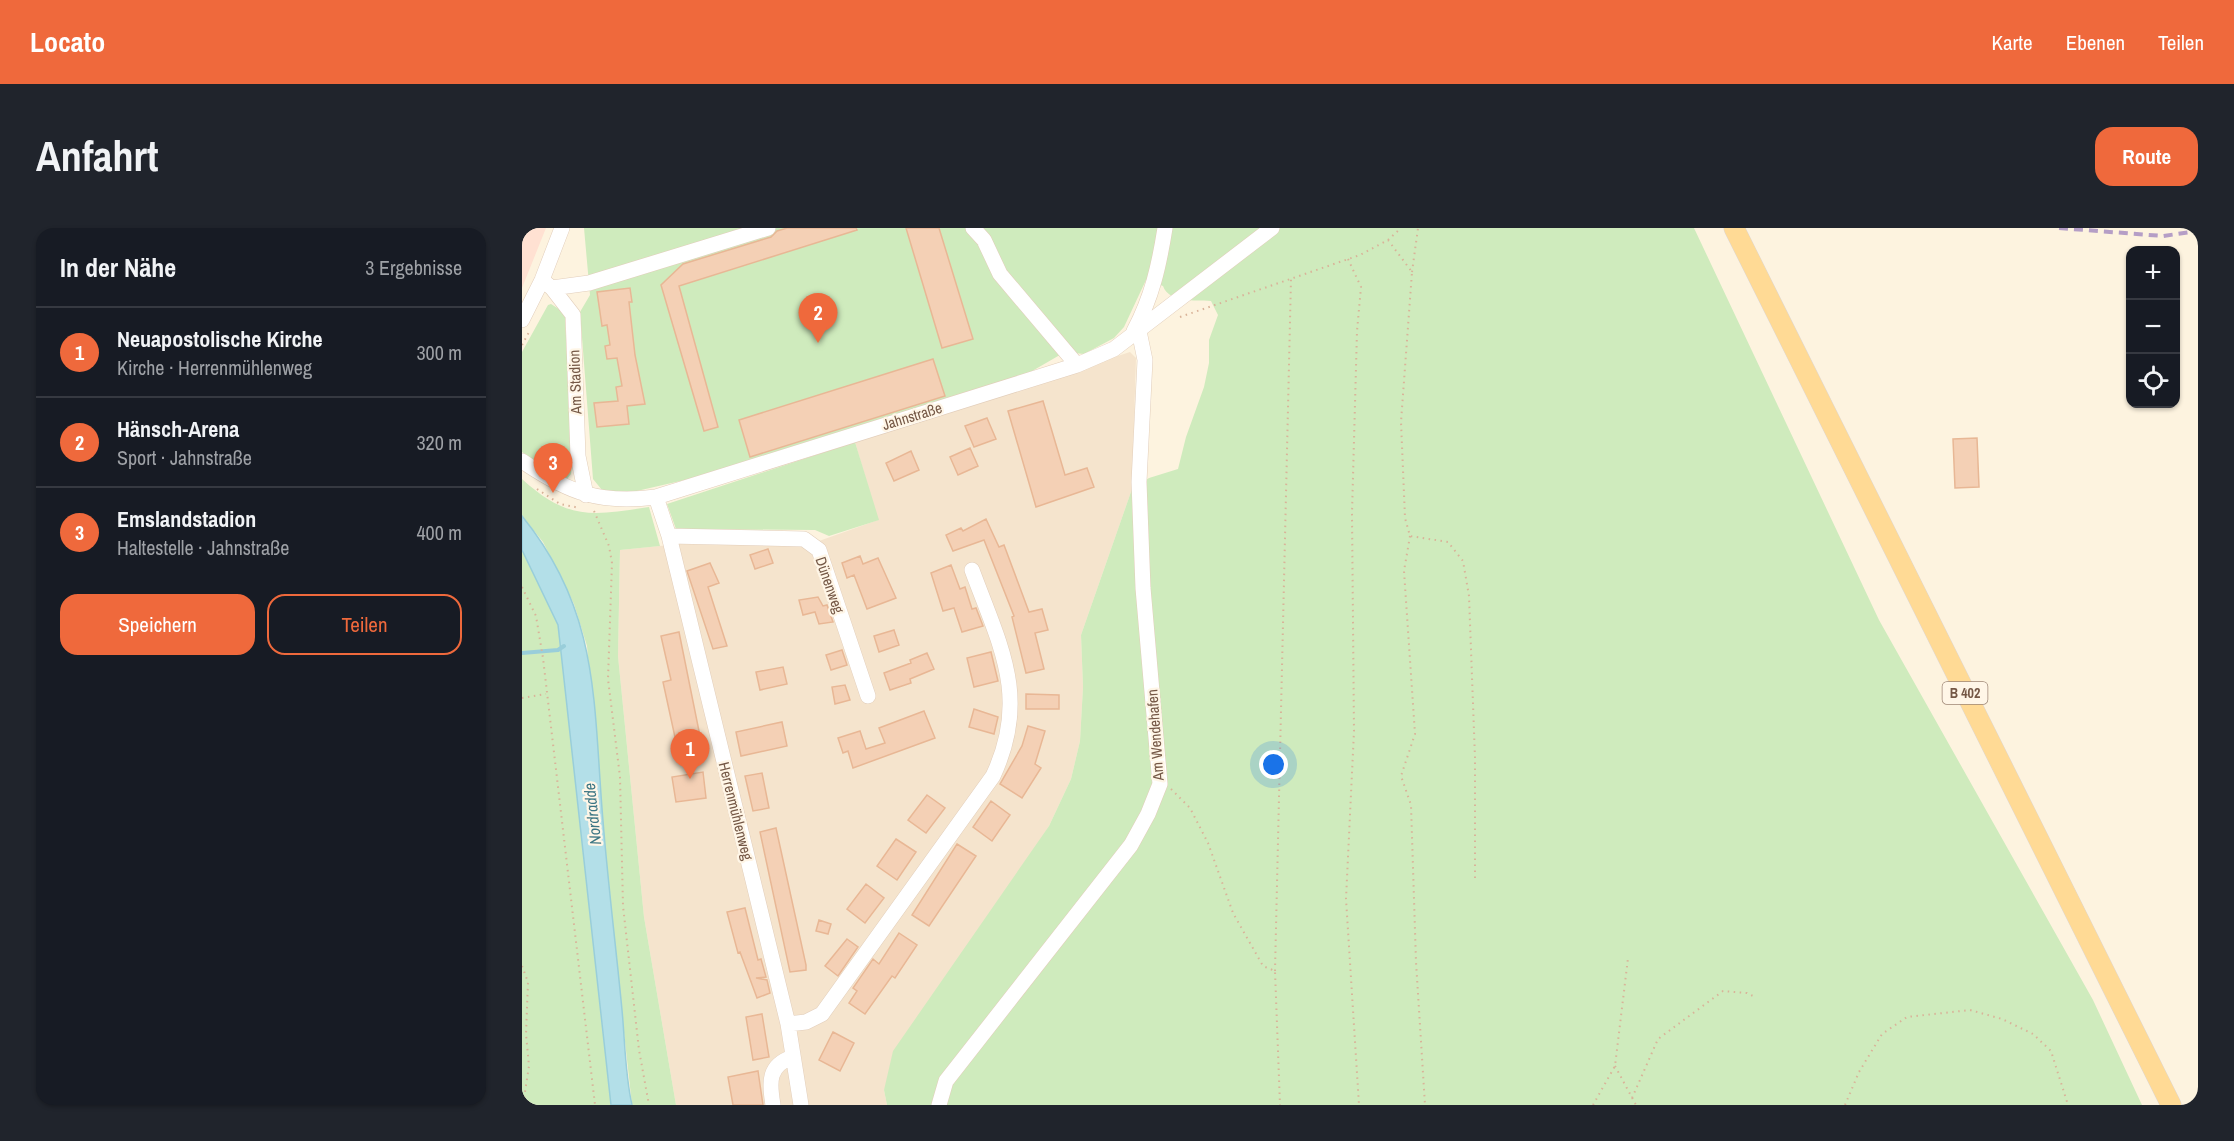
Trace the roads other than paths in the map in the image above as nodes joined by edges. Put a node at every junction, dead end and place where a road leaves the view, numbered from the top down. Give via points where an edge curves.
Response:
1 (562, 228) edge
2 (768, 228) edge
3 (973, 228) edge
4 (1165, 228) edge
5 (1272, 228) edge
6 (1734, 228) edge
7 (547, 284) junction
8 (522, 320) edge
9 (1135, 334) junction
10 (1077, 365) junction
11 (522, 461) edge
12 (586, 495) junction
13 (656, 496) junction
14 (669, 536) junction
15 (972, 570) dead end
16 (868, 696) dead end
17 (788, 1024) junction
18 (793, 1057) junction
19 (773, 1105) edge
20 (801, 1105) edge
21 (939, 1105) edge
22 (2171, 1105) edge

1 - 7 street
2 - 7 street via 589,283
3 - 10 street via 984,240 1000,274
4 - 9 street via 1157,277
5 - 9 street, Jahnstraße
6 - 22 main road, B 402
7 - 8 street
7 - 12 street, Am Stadion via 573,315 578,456
9 - 10 street, Jahnstraße via 1114,349
9 - 21 street, Am Wendehafen via 1145,360 1139,482 1143,588 1160,777 1148,814 1131,845 946,1081
10 - 13 street, Jahnstraße
11 - 12 street, Jahnstraße via 557,485
12 - 13 street, Jahnstraße via 628,500
13 - 14 street, Herrenmühlenweg
14 - 16 street, Dünenweg via 811,542 819,550
14 - 17 street, Herrenmühlenweg
15 - 17 street via 1005,660 1012,699 1005,749 993,776 822,1014 806,1022
17 - 18 street, Herrenmühlenweg
18 - 19 street via 782,1060 772,1071 769,1083
18 - 20 street, Herrenmühlenweg

